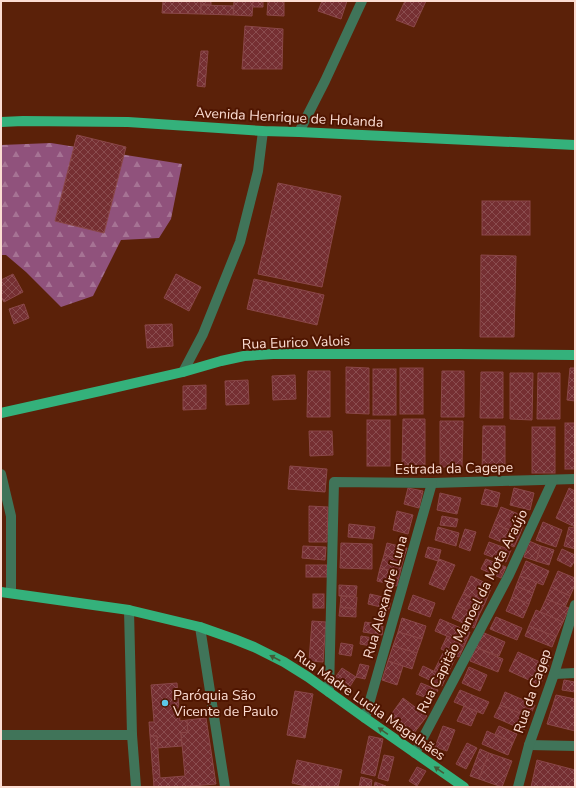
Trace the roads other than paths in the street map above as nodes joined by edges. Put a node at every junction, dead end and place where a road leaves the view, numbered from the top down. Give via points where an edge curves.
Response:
1 (362, 1) edge
2 (1, 122) edge
3 (263, 131) junction
4 (299, 132) junction
5 (575, 145) edge
6 (575, 355) edge
7 (183, 372) junction
8 (1, 412) edge
9 (1, 474) edge
10 (575, 479) edge
11 (553, 480) junction
12 (432, 483) junction
13 (6, 593) edge
14 (575, 605) edge
15 (129, 610) junction
16 (200, 627) junction
17 (575, 673) edge
18 (554, 674) junction
19 (329, 692) junction
20 (365, 718) junction
21 (1, 735) edge
22 (132, 735) junction
23 (529, 745) junction
24 (575, 746) edge
25 (415, 753) junction
26 (136, 787) edge
27 (225, 787) edge
28 (464, 787) edge
29 (518, 787) edge

1 - 4 street via 326,81
2 - 3 main road, Avenida Henrique de Holanda via 128,122
3 - 4 main road, Avenida Henrique de Holanda
3 - 7 street via 258,171 240,242 203,334
4 - 5 main road, Avenida Henrique de Holanda
6 - 7 main road, Rua Eurico Valois via 274,354 244,356
7 - 8 main road, Rua Eurico Valois
9 - 13 street via 10,516
10 - 11 street, Estrada da Cagepe
11 - 12 street, Estrada da Cagepe
11 - 25 street, Rua Capitão Manoel da Mota Araújo via 509,575
12 - 19 street, Estrada da Cagepe via 334,482
12 - 20 street, Rua Alexandre Luna
13 - 15 main road, Rua Madre Lucila Magalhães
14 - 18 street, Rua da Cagep
15 - 16 main road, Rua Madre Lucila Magalhães
15 - 22 street
19 -> 16 main road, Rua Madre Lucila Magalhães via 284,662 254,647
16 - 27 street
17 - 18 street
18 - 23 street, Rua da Cagep
19 - 20 main road, Rua Madre Lucila Magalhães
25 -> 20 main road, Rua Madre Lucila Magalhães
21 - 22 street
22 - 26 street
23 - 24 street
23 - 29 street, Rua da Cagep
28 -> 25 main road, Rua Madre Lucila Magalhães

